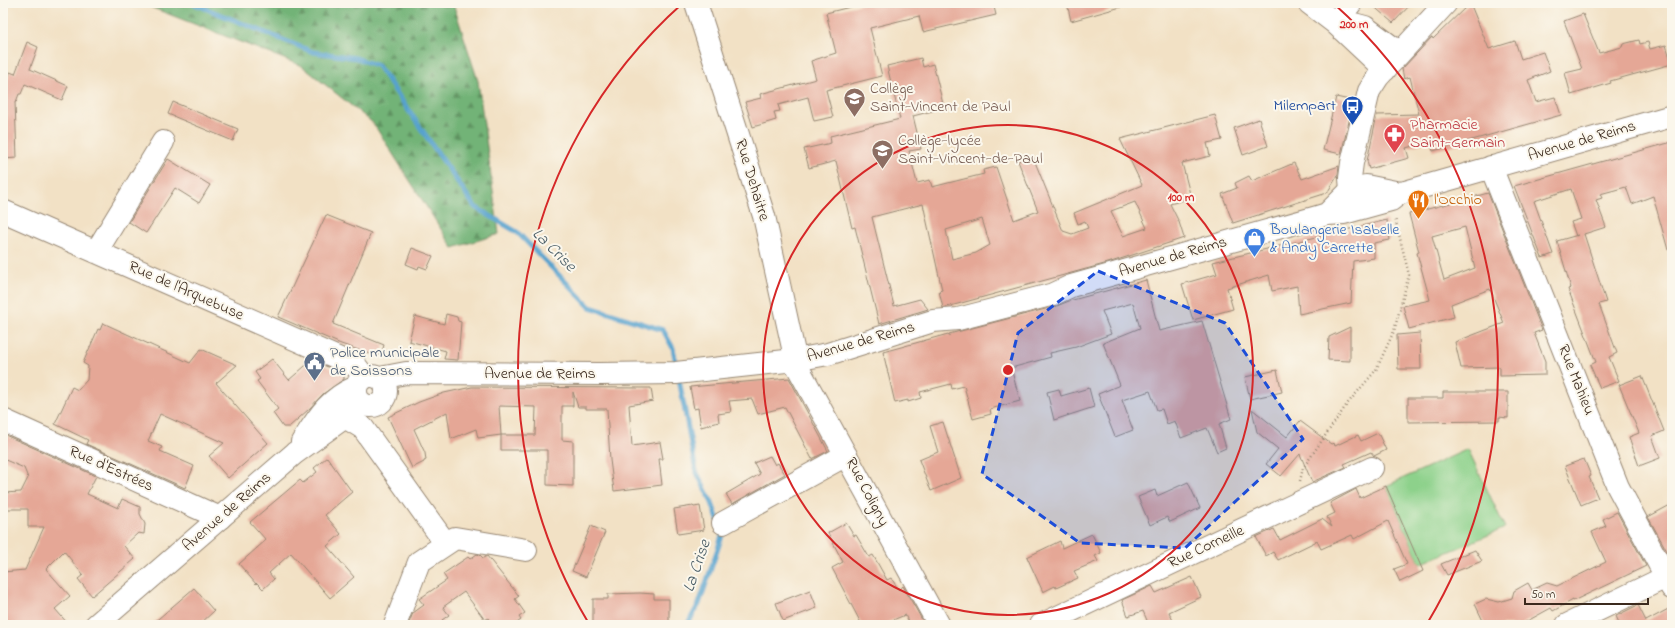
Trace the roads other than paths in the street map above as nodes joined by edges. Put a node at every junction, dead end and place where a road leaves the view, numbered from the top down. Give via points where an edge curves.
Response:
1 (696, 3) edge
2 (1310, 3) edge
3 (1351, 3) edge
4 (1446, 3) edge
5 (1335, 23) junction
6 (1400, 53) junction
7 (1385, 70) junction
8 (1672, 116) edge
9 (163, 142) dead end
10 (1491, 167) junction
11 (1351, 190) junction
12 (1388, 200) junction
13 (3, 212) edge
14 (1327, 214) junction
15 (104, 256) junction
16 (795, 360) junction
17 (370, 387) junction
18 (345, 417) junction
19 (3, 420) edge
20 (295, 453) junction
21 (846, 455) junction
22 (1372, 468) dead end
23 (220, 518) junction
24 (723, 523) dead end
25 (446, 544) junction
26 (526, 550) dead end
27 (1669, 583) edge
28 (96, 625) edge
29 (395, 625) edge
30 (939, 625) edge
31 (1041, 625) edge
32 (1567, 625) edge

1 - 16 street, Rue Dehaitre via 764,216
2 - 5 street
3 - 5 street
4 - 6 street
5 - 6 street via 1365,27
5 - 7 street
6 - 7 street
7 - 11 street via 1369,91 1352,163
8 - 10 street, Avenue de Reims
9 - 15 street
10 - 12 street, Avenue de Reims
10 - 27 street, Rue Mahieu via 1618,487
11 - 12 street
11 - 12 street, Avenue de Reims via 1366,186
11 - 14 street, Avenue de Reims
12 - 14 street, Avenue de Reims
13 - 15 street, Rue de l'Arquebuse
14 - 16 street, Avenue de Reims via 1072,286 1054,294 958,319 933,321 828,354
15 - 17 street, Rue de l'Arquebuse via 356,366
16 - 17 street, Avenue de Reims via 683,372 406,373
16 - 21 street, Rue Coligny
17 - 18 street, Avenue de Reims
17 - 20 street via 342,393 321,413
18 - 20 street, Avenue de Reims
18 - 25 street via 364,428
19 - 23 street, Rue d'Estrées
20 - 23 street, Avenue de Reims
21 - 24 street
21 - 30 street, Rue Coligny
22 - 31 street, Rue Corneille
23 - 28 street, Avenue de Reims
25 - 26 street via 455,538
25 - 29 street via 419,562
27 - 32 street

